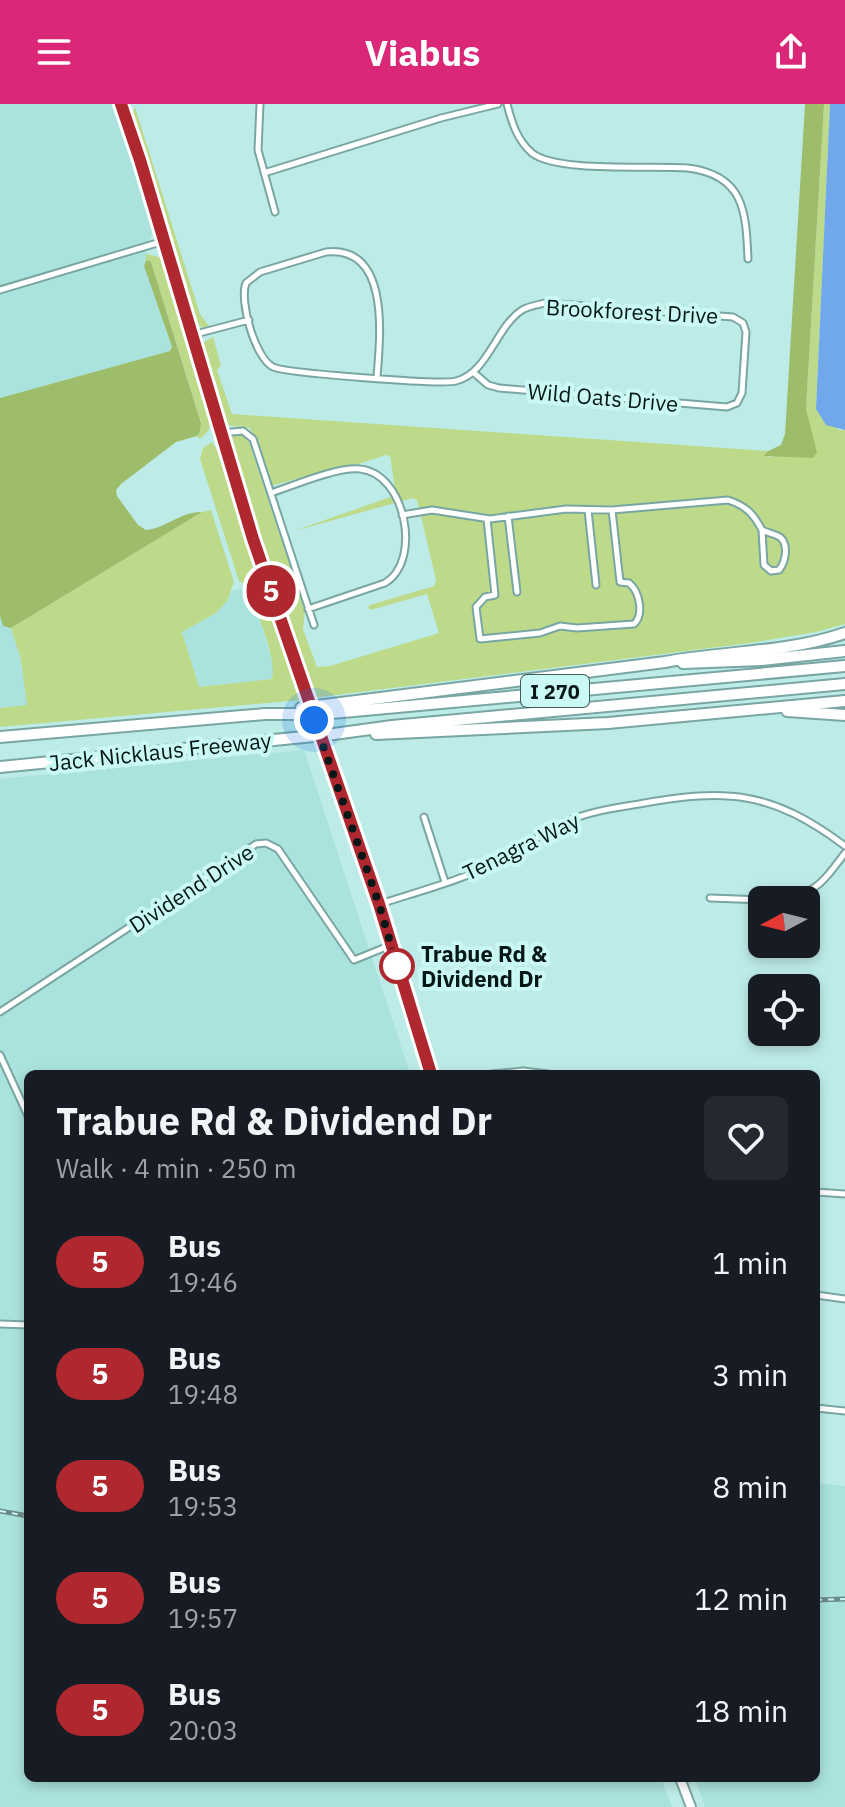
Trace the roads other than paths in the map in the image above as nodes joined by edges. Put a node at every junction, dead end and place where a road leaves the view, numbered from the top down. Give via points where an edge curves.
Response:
1 (122, 104) edge
2 (260, 104) edge
3 (498, 104) edge
4 (507, 104) edge
5 (264, 173) junction
6 (275, 212) dead end
7 (164, 241) junction
8 (748, 259) dead end
9 (0, 290) edge
10 (249, 320) junction
11 (192, 336) junction
12 (473, 372) junction
13 (377, 377) junction
14 (737, 403) joint
15 (221, 433) junction
16 (271, 493) junction
17 (588, 510) junction
18 (612, 510) junction
19 (402, 515) junction
20 (508, 516) junction
21 (487, 519) junction
22 (762, 530) junction
23 (596, 585) dead end
24 (517, 592) dead end
25 (308, 609) junction
26 (314, 625) dead end
27 (845, 633) edge
28 (845, 651) edge
29 (665, 662) junction
30 (845, 666) edge
31 (845, 684) edge
32 (845, 701) edge
33 (761, 709) junction
34 (265, 714) junction
35 (845, 715) edge
36 (334, 734) junction
37 (0, 737) edge
38 (0, 767) edge
39 (424, 817) dead end
40 (845, 846) edge
41 (845, 853) edge
42 (445, 882) junction
43 (817, 886) edge
44 (710, 898) dead end
45 (748, 899) edge
46 (379, 904) junction
47 (391, 945) junction
48 (0, 1012) edge
49 (0, 1055) edge
50 (430, 1070) edge
51 (24, 1107) edge
52 (820, 1192) edge
53 (845, 1194) edge
54 (820, 1296) edge
55 (845, 1299) edge
56 (0, 1324) edge
57 (24, 1325) edge
58 (820, 1408) edge
59 (845, 1411) edge
60 (682, 1782) edge
61 (691, 1807) edge

1 - 7 main road
2 - 5 street via 257,143
3 - 5 street
4 - 8 street via 521,141 542,159 688,168 722,179 742,207
5 - 6 street
7 - 9 street
7 - 11 main road
10 - 11 street
10 - 13 street via 260,353 273,367
10 - 13 street via 243,295 254,275 326,252 349,254 364,267 380,305
11 - 15 main road
12 - 13 street via 443,382
12 - 14 street, Wild Oats Drive via 499,388 727,407
12 - 14 street, Brookforest Drive via 509,321 525,308 545,303 733,317 746,332
15 - 16 street via 236,430 250,436
15 - 46 main road, bridge
16 - 19 street via 360,469 380,476
16 - 25 street
17 - 18 street
17 - 20 street
17 - 23 street
18 - 21 street via 620,582 637,592 638,621 480,639 476,607 495,595
18 - 22 street via 728,500 752,513
19 - 21 street via 432,510
19 - 25 street via 406,550 393,578
20 - 21 street
20 - 24 street
22 - 22 street via 784,542 779,570 764,565
25 - 26 street
27 - 29 highway via 782,648
28 - 29 highway via 701,664
29 - 34 highway
30 - 34 highway, Jack Nicklaus Freeway / I 270 via 321,714
31 - 36 highway, Jack Nicklaus Freeway / I 270
32 - 33 highway
33 - 35 highway
33 - 36 highway via 608,723
34 - 37 highway, Jack Nicklaus Freeway / I 270
36 - 38 highway, Jack Nicklaus Freeway / I 270
39 - 42 street
40 - 42 street, Tenagra Way via 808,820 758,800 694,794 561,823 504,860
41 - 43 street
42 - 46 street, Tenagra Way
44 - 45 street
46 - 47 main road
47 - 48 street, Dividend Drive via 354,960 278,849 256,844
47 - 50 main road
49 - 51 street
52 - 53 street
54 - 55 street
56 - 57 street
58 - 59 street
60 - 61 main road

